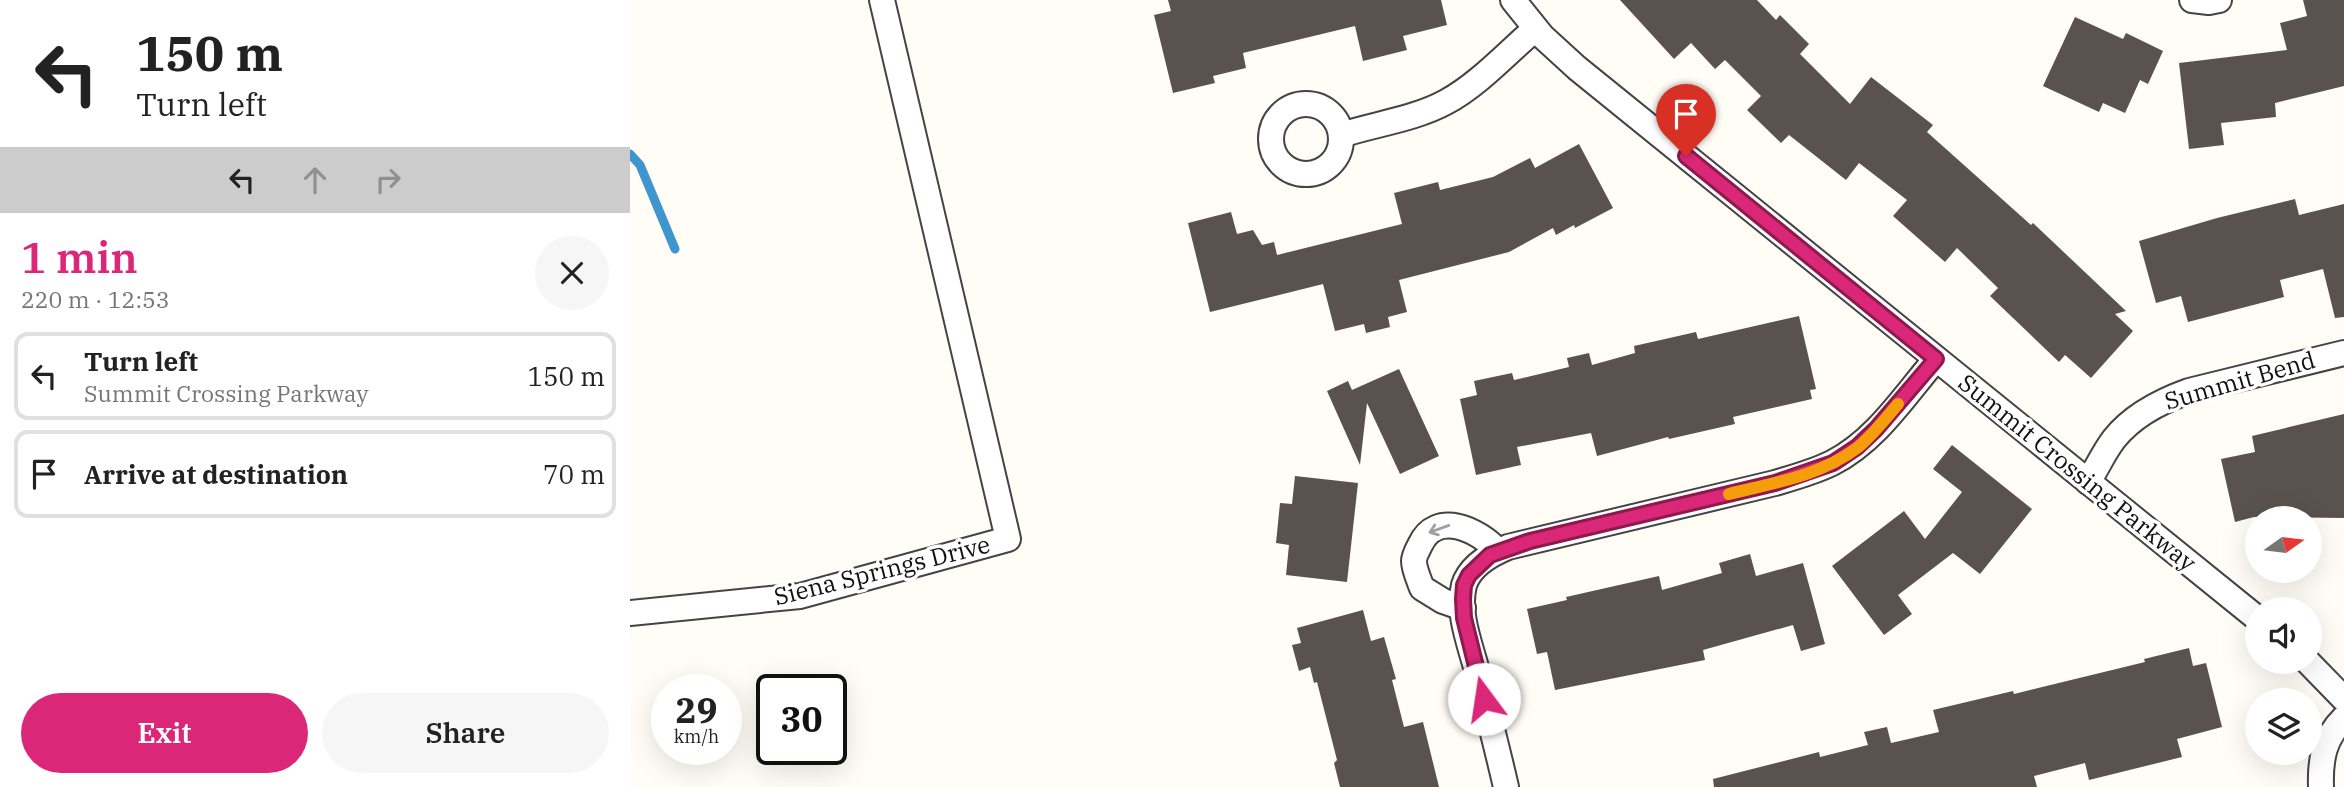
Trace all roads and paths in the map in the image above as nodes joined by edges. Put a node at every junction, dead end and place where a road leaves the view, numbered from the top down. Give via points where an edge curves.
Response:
1 (881, 0) edge
2 (1513, 0) edge
3 (2192, 0) edge
4 (2219, 0) edge
5 (1535, 29) junction
6 (1341, 135) dead end
7 (2344, 353) edge
8 (1936, 359) junction
9 (2088, 482) junction
10 (1498, 551) junction
11 (1463, 608) junction
12 (2245, 609) edge
13 (630, 614) edge
14 (2320, 674) edge
15 (2344, 699) edge
16 (2344, 718) edge
17 (1506, 787) edge
18 (2321, 787) edge

1 - 13 street, Siena Springs Drive via 1008,539 800,596
2 - 5 street, Summit Crossing Parkway
3 - 4 street
5 - 6 street via 1447,102
5 - 8 street, Summit Crossing Parkway
7 - 9 street, Summit Bend via 2167,398 2114,439
8 - 9 street, Summit Crossing Parkway
8 - 10 street via 1876,429 1833,463 1775,483
9 - 12 street, Summit Crossing Parkway
10 - 11 street via 1469,575
10 -> 11 street via 1464,527 1437,527 1424,536 1414,560 1422,588
11 - 17 street
14 - 15 street
16 - 18 street via 2323,749

